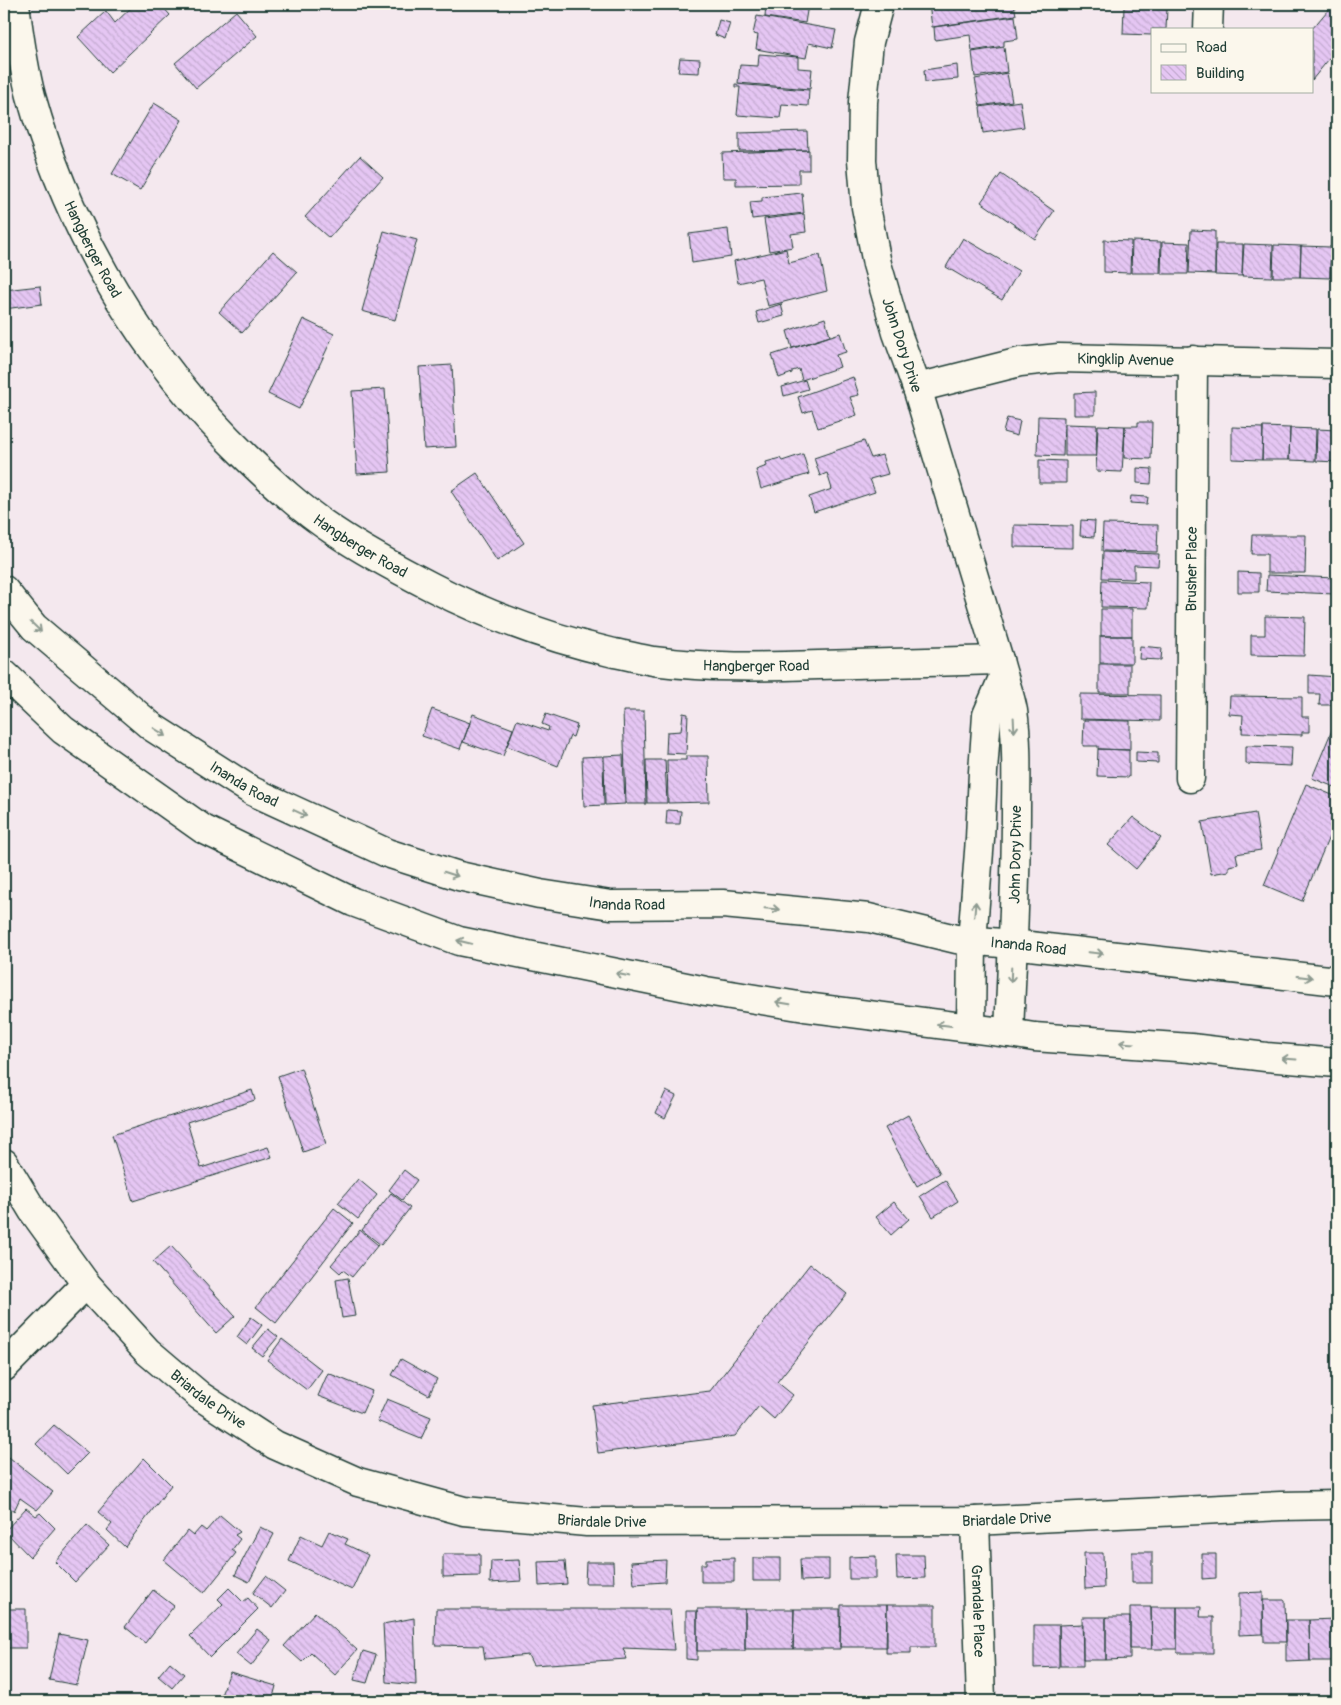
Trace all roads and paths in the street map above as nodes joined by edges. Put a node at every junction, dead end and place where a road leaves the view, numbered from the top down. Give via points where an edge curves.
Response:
1 (15, 4) edge
2 (879, 4) edge
3 (1209, 4) edge
4 (1208, 28) edge
5 (1193, 360) junction
6 (1337, 364) edge
7 (917, 388) junction
8 (4, 590) edge
9 (1001, 669) junction
10 (4, 674) edge
11 (1190, 778) dead end
12 (972, 941) junction
13 (1012, 944) junction
14 (1337, 981) edge
15 (971, 1028) junction
16 (1009, 1033) junction
17 (1337, 1063) edge
18 (4, 1163) edge
19 (86, 1284) junction
20 (4, 1366) edge
21 (1337, 1505) edge
22 (975, 1521) junction
23 (981, 1701) edge

1 - 9 street, Hangberger Road via 30,94 52,160 76,222 109,284 183,391 280,490 333,530 397,569 465,604 529,630 651,661 733,667
2 - 7 street, John Dory Drive via 870,42 864,102 862,160 866,207 876,264
3 - 4 street
5 - 6 street, Kingklip Avenue
5 - 7 street, Kingklip Avenue via 1059,358 1020,362
5 - 11 street, Brusher Place
7 - 9 street, John Dory Drive
8 -> 12 street, Inanda Road via 34,627 152,727 252,791 386,853 459,876 540,894 611,905 723,904 869,918
12 -> 9 street via 987,715
9 -> 13 street, John Dory Drive via 1013,710 1016,773
15 -> 10 street via 706,991 459,941 353,902 203,829 63,730
12 - 13 street, Inanda Road
12 - 15 street
13 -> 14 street, Inanda Road
13 -> 16 street, John Dory Drive
15 - 16 street
17 -> 16 street
18 - 19 street, Briardale Drive via 33,1212
19 - 20 street
19 - 22 street, Briardale Drive via 147,1351 200,1396 275,1446 358,1482 464,1511 587,1522
21 - 22 street, Briardale Drive
22 - 23 street, Grandale Place

